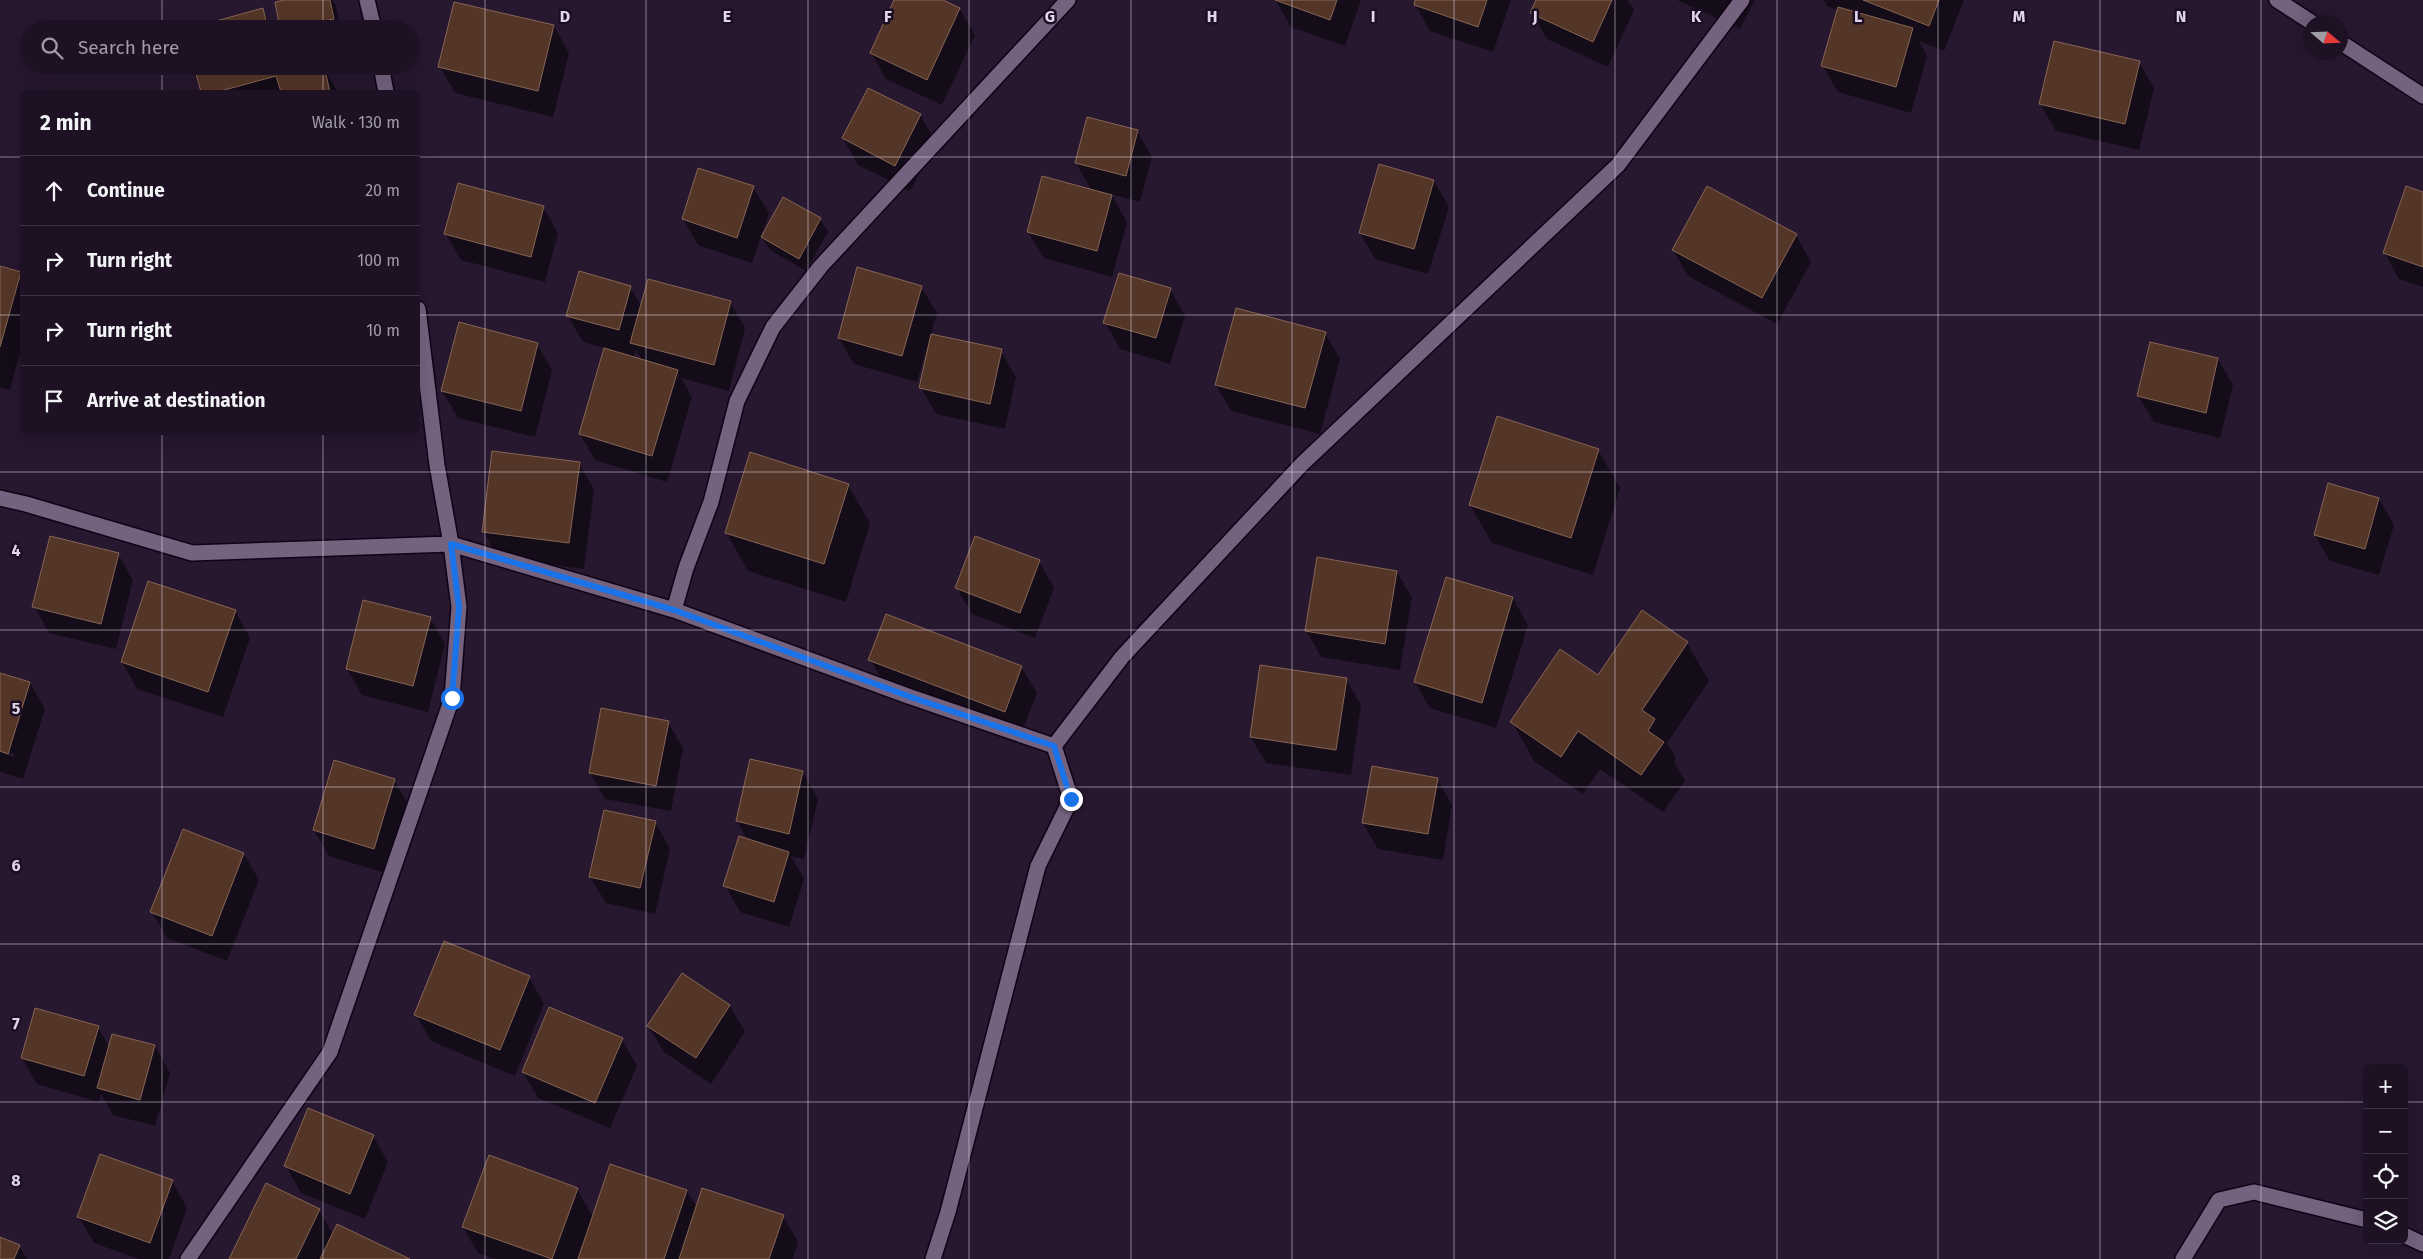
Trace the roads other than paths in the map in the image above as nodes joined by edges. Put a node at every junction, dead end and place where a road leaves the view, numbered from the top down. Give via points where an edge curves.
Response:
1 (367, 0) edge
2 (1068, 0) edge
3 (1742, 0) edge
4 (2278, 0) edge
5 (2303, 16) edge
6 (372, 20) edge
7 (2348, 47) edge
8 (383, 75) edge
9 (386, 90) edge
10 (2423, 96) edge
11 (420, 325) edge
12 (0, 498) edge
13 (451, 544) junction
14 (674, 610) junction
15 (1054, 746) junction
16 (2363, 1219) edge
17 (2408, 1237) edge
18 (2423, 1244) edge
19 (188, 1259) edge
20 (933, 1259) edge
21 (2183, 1259) edge

1 - 6 street
2 - 14 street via 822,266 773,327 737,401 712,502 686,568
3 - 15 street via 1618,166 1302,464 1122,657
4 - 5 street
7 - 10 street
8 - 9 street
11 - 13 street via 437,465
12 - 13 street via 192,553
13 - 14 street
13 - 19 street via 459,607 452,698 330,1052
14 - 15 street
15 - 20 street via 1071,799 1038,866
16 - 21 street via 2254,1192 2219,1200
17 - 18 street

